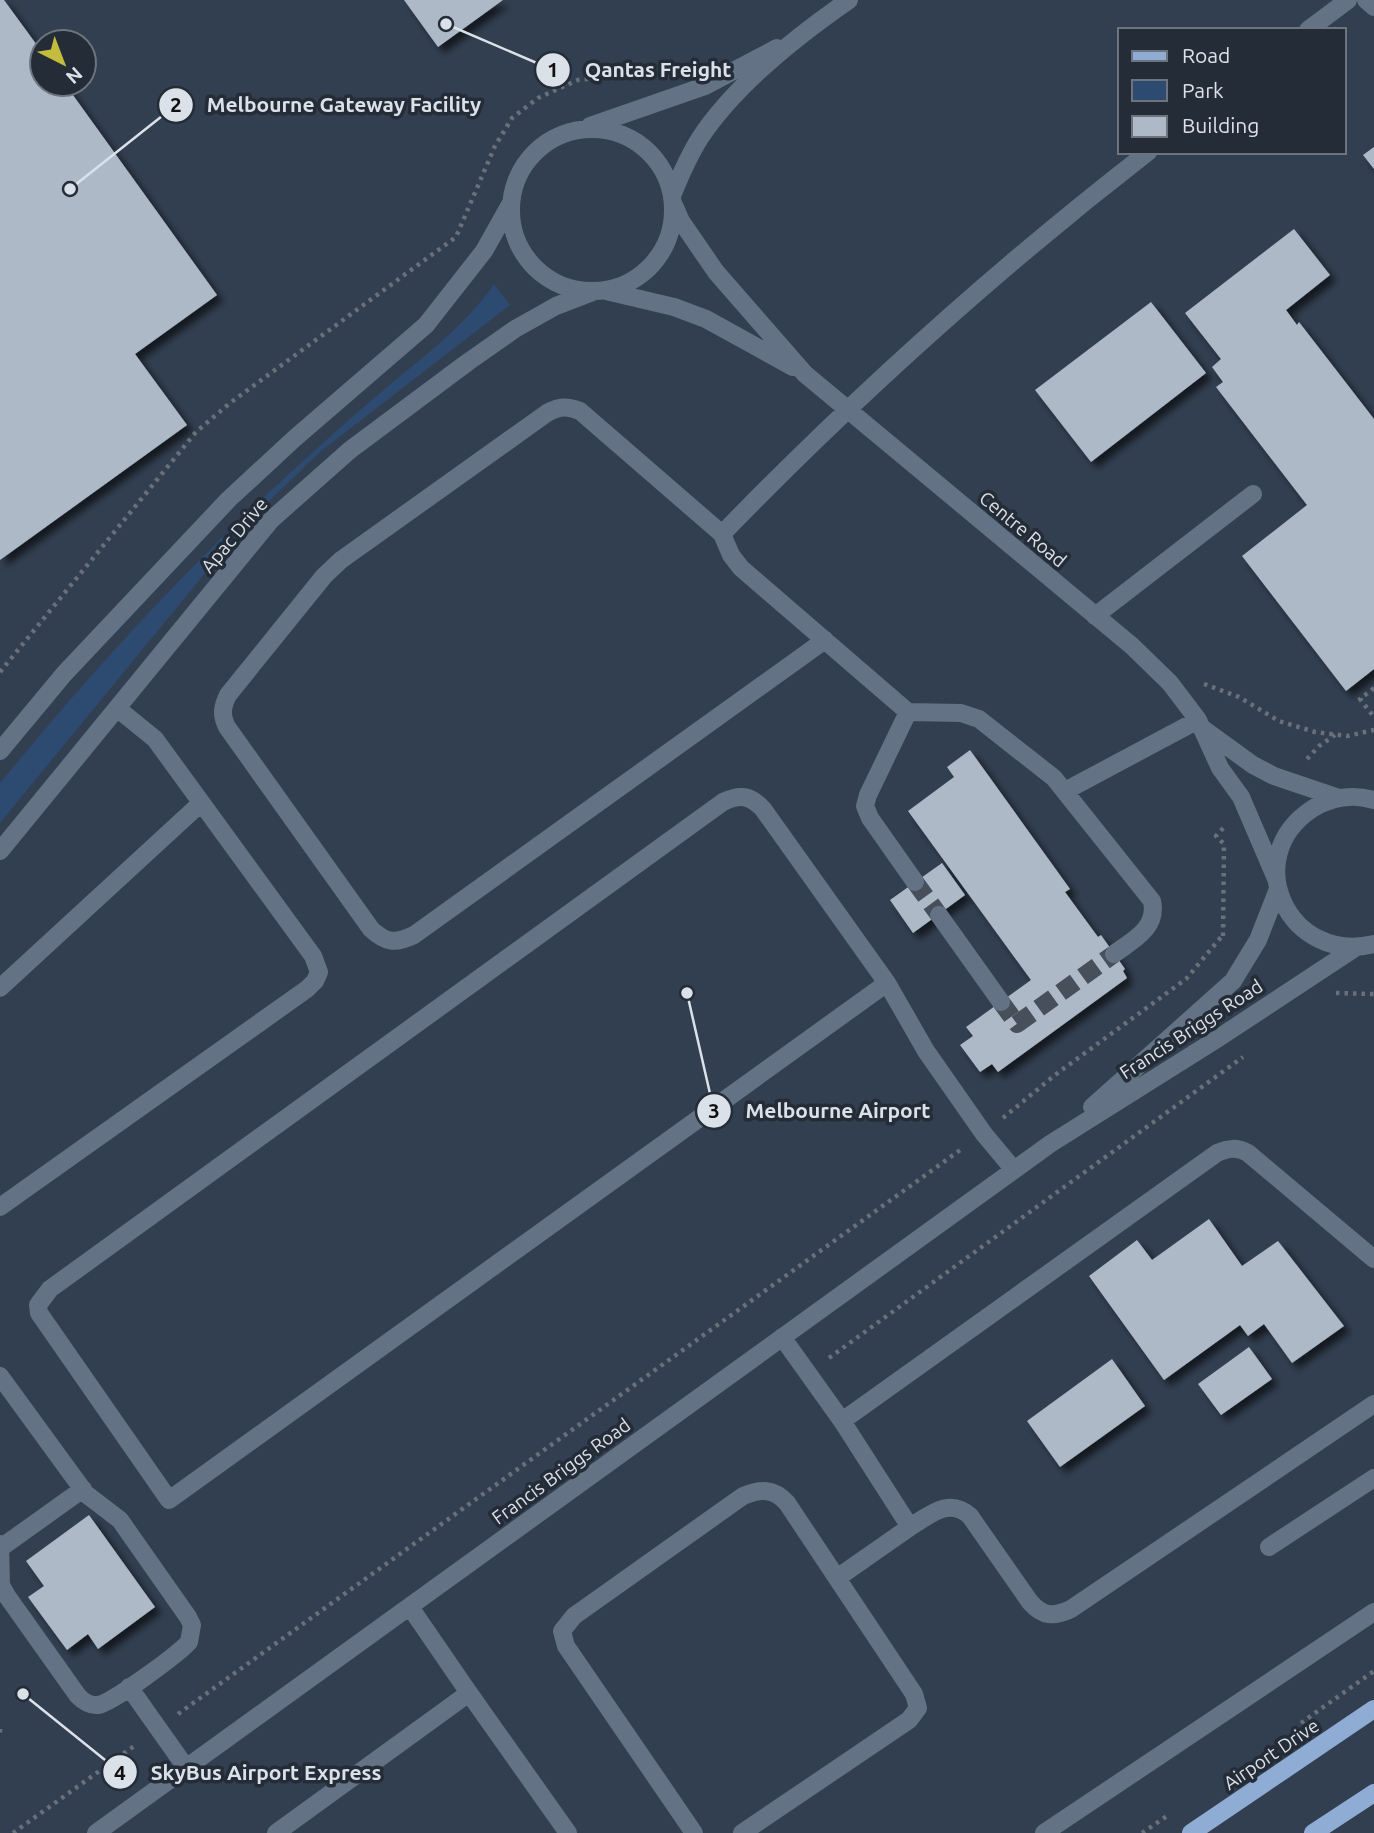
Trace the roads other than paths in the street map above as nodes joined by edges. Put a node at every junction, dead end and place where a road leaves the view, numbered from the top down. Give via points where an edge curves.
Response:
1 (849, 0) edge
2 (1348, 0) edge
3 (1366, 0) edge
4 (1374, 7) edge
5 (1311, 28) edge
6 (795, 39) junction
7 (571, 132) junction
8 (1145, 154) edge
9 (673, 201) junction
10 (511, 203) junction
11 (598, 291) junction
12 (805, 373) junction
13 (847, 408) junction
14 (1253, 494) dead end
15 (722, 534) junction
16 (1095, 616) junction
17 (824, 640) junction
18 (117, 709) junction
19 (908, 712) junction
20 (1200, 724) junction
21 (0, 751) edge
22 (1374, 784) edge
23 (1065, 791) junction
24 (1345, 797) junction
25 (1374, 800) edge
26 (201, 803) junction
27 (0, 851) edge
28 (915, 882) tunnel mouth
29 (1278, 885) junction
30 (939, 915) tunnel mouth
31 (1366, 948) edge
32 (1114, 954) tunnel mouth
33 (887, 983) junction
34 (0, 988) edge
35 (1001, 1002) tunnel mouth
36 (1050, 1144) junction
37 (1014, 1170) junction
38 (0, 1208) edge
39 (1374, 1259) edge
40 (782, 1336) junction
41 (0, 1376) edge
42 (1374, 1404) edge
43 (842, 1421) junction
44 (1374, 1478) edge
45 (83, 1489) junction
46 (910, 1528) junction
47 (1, 1545) edge
48 (1269, 1546) dead end
49 (837, 1578) junction
50 (410, 1607) junction
51 (1374, 1612) edge
52 (129, 1687) junction
53 (470, 1693) junction
54 (1374, 1709) edge
55 (187, 1769) junction
56 (1374, 1793) edge
57 (118, 1827) edge
58 (96, 1833) edge
59 (276, 1833) edge
60 (568, 1833) edge
61 (694, 1833) edge
62 (743, 1833) edge
63 (1045, 1833) edge
64 (1191, 1833) edge
65 (1313, 1833) edge

1 - 6 street
2 - 5 street
3 - 4 street
6 - 7 street via 705,86
6 - 9 street via 701,137
7 - 9 street via 605,130 638,142 662,168
7 - 10 street via 534,153 519,176
8 - 13 street via 1089,197
9 - 11 street via 670,233 655,262 629,282
9 - 12 street, Centre Road via 681,221 716,272
10 - 11 street via 518,244 534,267 556,283
10 - 21 street, Apac Drive via 484,251 426,325 229,499 64,674
11 - 12 street, Centre Road via 706,318
11 - 18 street, Apac Drive via 556,306 515,329 350,450 271,520
12 - 13 street, Centre Road
13 - 15 street
13 - 16 street, Centre Road
14 - 16 street
15 - 17 street via 741,568
15 - 17 street via 580,411 558,407 351,552 324,576 228,695 222,717 371,929 392,943 414,935
16 - 20 street, Centre Road via 1162,675
17 - 19 street
18 - 26 street via 155,739
18 - 27 street, Apac Drive
19 - 23 street via 961,713 979,719
19 - 28 street via 865,806
20 - 23 street
20 - 24 street, Centre Road via 1274,776
20 - 29 street, Centre Road via 1220,768 1241,797
22 - 24 street
23 - 32 street via 1152,901 1149,925
24 - 25 street, Centre Road
24 - 29 street, Francis Briggs Road via 1315,807 1296,822 1278,856
26 - 34 street
26 - 38 street via 313,956 319,972 315,981
29 - 31 street, Centre Road via 1289,913 1306,932 1329,944
29 - 36 street, Francis Briggs Road via 1258,940 1233,981
30 - 35 street
31 - 36 street, Francis Briggs Road
33 - 33 street via 169,1500 44,1322 38,1305 50,1289 735,796 755,801
33 - 37 street via 926,1051
36 - 37 street, Francis Briggs Road
37 - 40 street, Francis Briggs Road
39 - 43 street via 1248,1153 1228,1148
40 - 43 street
40 - 50 street, Francis Briggs Road
41 - 45 street
42 - 46 street via 1060,1614 1037,1611 964,1510 946,1506
43 - 46 street
44 - 48 street
45 - 47 street
45 - 52 street via 120,1521 192,1625 189,1642 181,1650
46 - 49 street
47 - 52 street via 0,1575 6,1596 78,1696 94,1706
49 - 61 street via 781,1496 772,1491 752,1492 574,1616 562,1631 566,1646
49 - 62 street via 914,1694 918,1708 909,1720
50 - 53 street
50 - 55 street, Francis Briggs Road
51 - 63 street
52 - 55 street
53 - 59 street
53 - 60 street
54 - 64 main road, Airport Drive
55 - 57 street, Francis Briggs Road
56 - 65 main road
57 - 58 street, Francis Briggs Road

